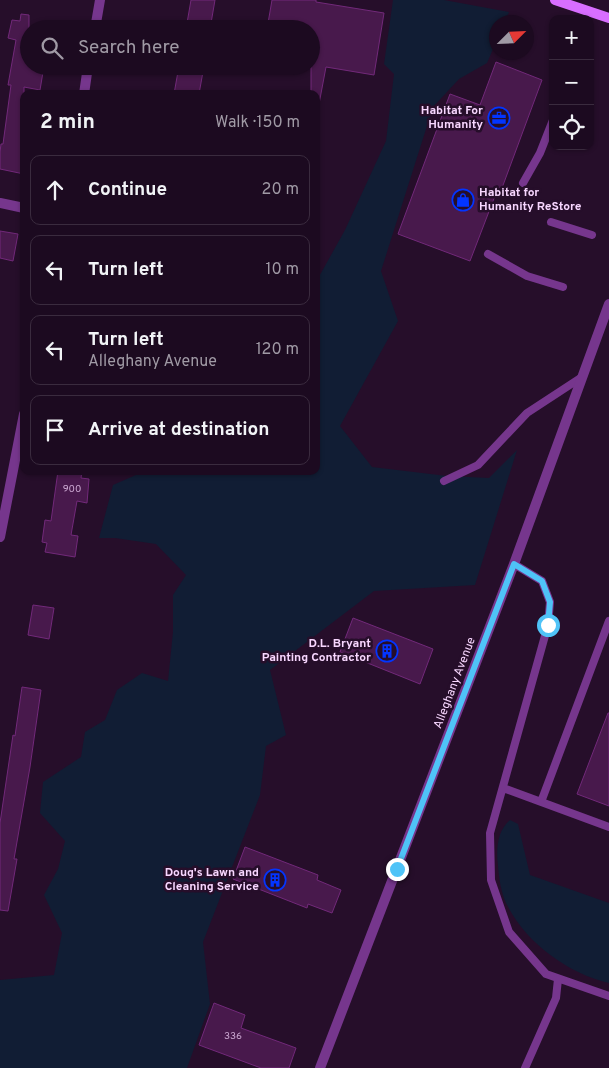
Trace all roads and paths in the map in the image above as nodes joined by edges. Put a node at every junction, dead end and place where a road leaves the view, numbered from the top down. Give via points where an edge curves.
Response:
1 (100, 0) edge
2 (555, 0) edge
3 (609, 18) edge
4 (97, 20) edge
5 (87, 75) edge
6 (85, 90) edge
7 (549, 130) edge
8 (522, 183) dead end
9 (0, 203) edge
10 (20, 207) edge
11 (551, 222) dead end
12 (592, 235) dead end
13 (488, 254) dead end
14 (563, 287) dead end
15 (609, 304) edge
16 (582, 377) junction
17 (20, 432) edge
18 (444, 481) dead end
19 (3, 507) edge
20 (0, 537) edge
21 (514, 564) junction
22 (609, 621) edge
23 (504, 788) junction
24 (541, 802) junction
25 (609, 827) edge
26 (558, 979) junction
27 (609, 996) edge
28 (320, 1068) edge
29 (525, 1068) edge

1 - 4 street
2 - 3 main road
5 - 6 street
7 - 8 lane
9 - 10 street
11 - 12 lane
13 - 14 lane via 527,276
15 - 16 street, Alleghany Avenue
16 - 18 lane via 527,413 478,466
16 - 21 street, Alleghany Avenue
17 - 19 street
19 - 20 street
21 - 23 lane via 542,581 550,602 548,625
21 - 28 street, Alleghany Avenue
22 - 24 lane
23 - 24 lane
23 - 26 lane via 490,833 491,880 509,932 546,974
24 - 25 lane
26 - 27 lane
26 - 29 lane via 556,998

